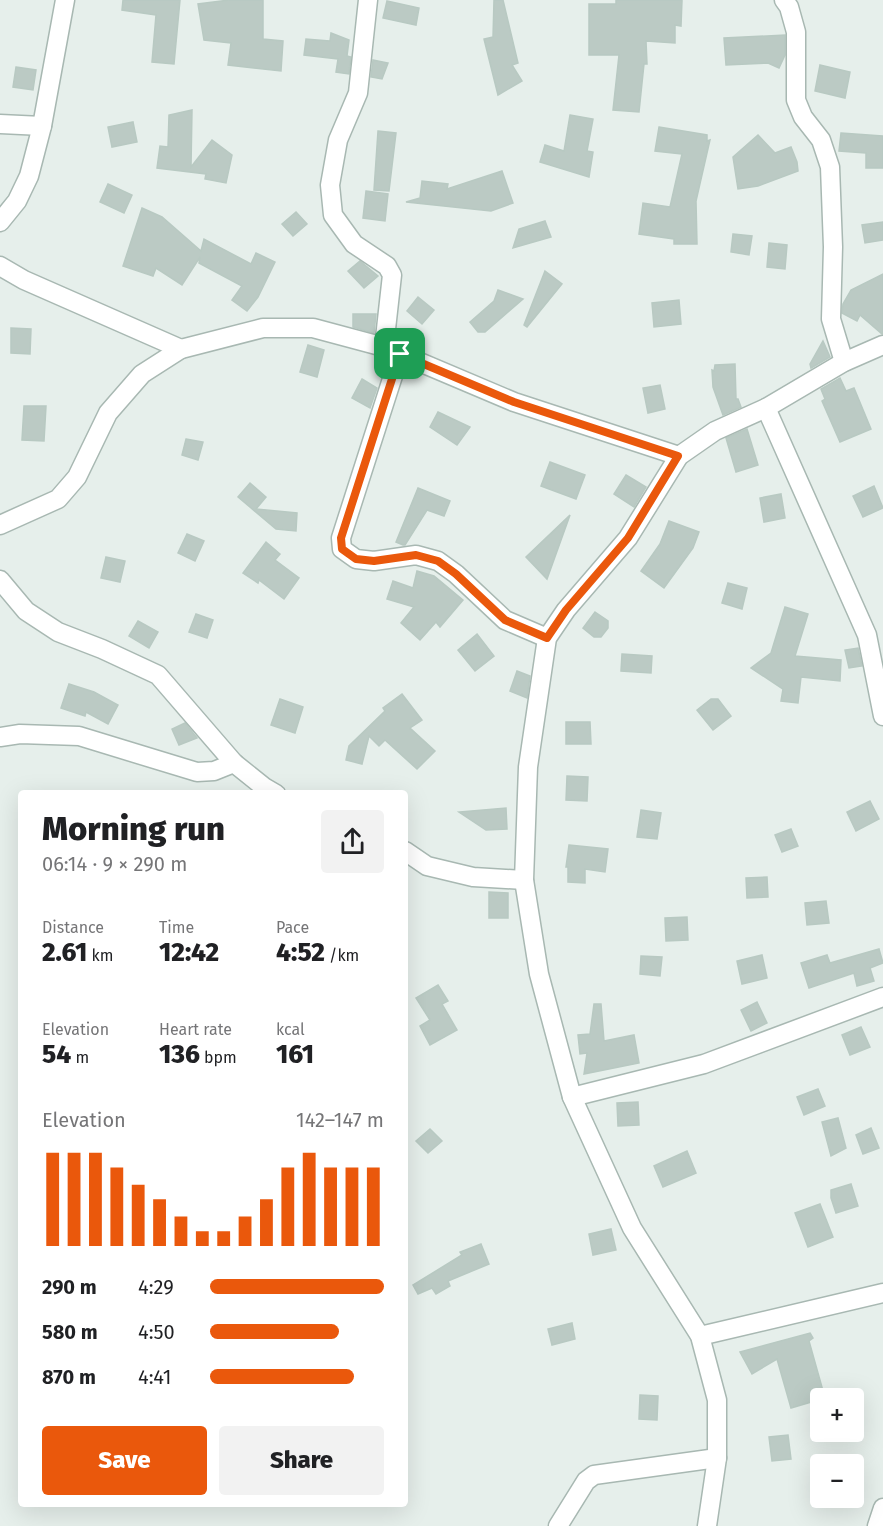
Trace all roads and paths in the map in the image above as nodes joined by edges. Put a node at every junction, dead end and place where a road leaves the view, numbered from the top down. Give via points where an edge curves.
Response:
1 (65, 0) edge
2 (368, 0) edge
3 (784, 0) edge
4 (0, 124) edge
5 (42, 126) junction
6 (0, 222) edge
7 (0, 266) edge
8 (883, 345) edge
9 (182, 349) junction
10 (392, 350) junction
11 (844, 362) junction
12 (766, 408) junction
13 (678, 456) junction
14 (0, 525) edge
15 (0, 580) edge
16 (547, 638) junction
17 (883, 716) edge
18 (0, 737) edge
19 (234, 763) junction
20 (269, 790) edge
21 (408, 853) edge
22 (524, 880) junction
23 (883, 997) edge
24 (572, 1097) junction
25 (883, 1293) edge
26 (700, 1336) junction
27 (717, 1458) junction
28 (883, 1508) edge
29 (558, 1526) edge
30 (707, 1526) edge
31 (877, 1526) edge

1 - 5 street
2 - 10 street via 358,93 338,140 330,185 333,215 354,244 387,266 392,275
3 - 11 street via 796,32 796,100 803,117 821,140 830,167 831,319
4 - 5 street
5 - 6 street via 29,176 17,201
7 - 9 street
8 - 11 street
9 - 10 street via 263,328 314,328
9 - 14 street via 142,375 108,413 77,477 58,499
10 - 13 street via 514,402
10 - 16 street via 341,538 342,549 356,559 374,561 416,555 438,561 505,620
11 - 12 street
12 - 13 street via 715,430
12 - 17 street via 867,635
13 - 16 street via 628,538
15 - 19 street via 26,611 58,632 158,675
16 - 22 street via 528,767
18 - 19 street via 79,736 197,772 214,771
19 - 20 street
21 - 22 street via 427,866 473,877
22 - 24 street via 539,974
23 - 24 street via 704,1064
24 - 26 street via 632,1228
25 - 26 street
26 - 27 street via 717,1400
27 - 29 street via 594,1475 586,1481
27 - 30 street
28 - 31 street

